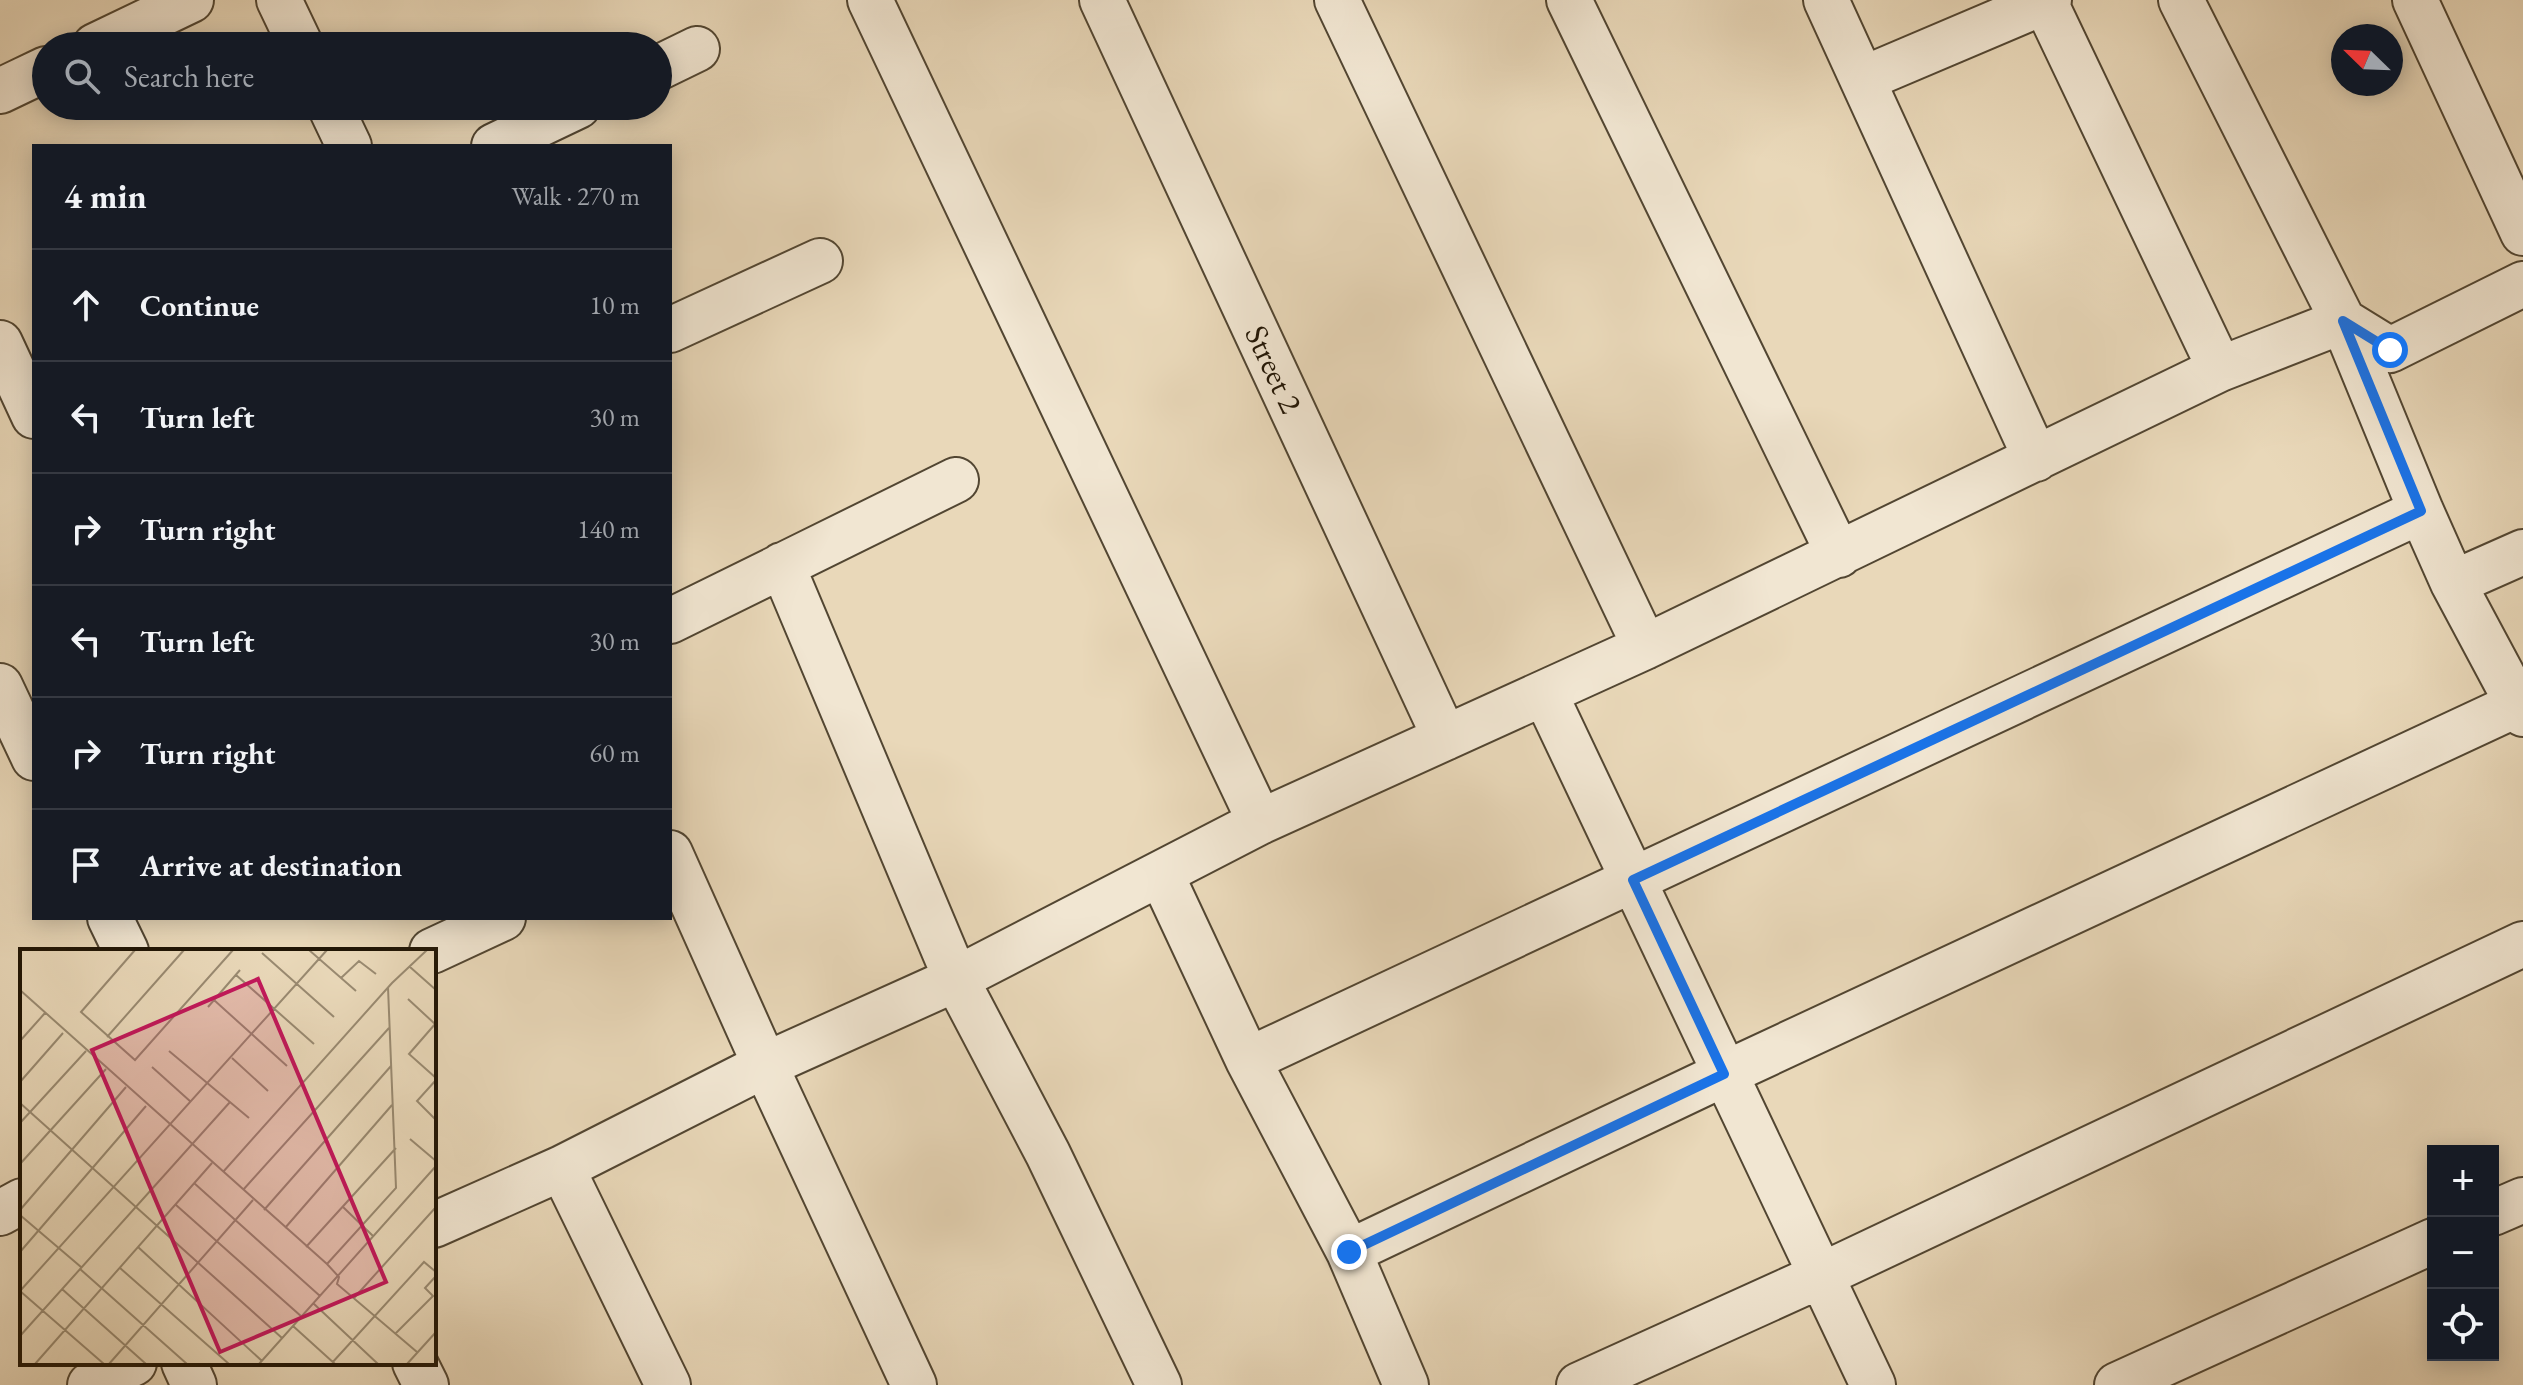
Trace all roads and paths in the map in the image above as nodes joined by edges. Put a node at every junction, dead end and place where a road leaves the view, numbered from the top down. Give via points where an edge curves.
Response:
1 (191, 0) edge
2 (279, 0) edge
3 (870, 0) edge
4 (1102, 0) edge
5 (1337, 0) edge
6 (1569, 0) edge
7 (1826, 0) edge
8 (2181, 0) edge
9 (2415, 0) edge
10 (2046, 1) edge
11 (124, 32) edge
12 (294, 32) edge
13 (697, 49) dead end
14 (672, 61) edge
15 (32, 76) edge
16 (1863, 79) junction
17 (0, 91) edge
18 (337, 120) edge
19 (549, 120) edge
20 (348, 144) edge
21 (498, 144) edge
22 (2523, 233) edge
23 (820, 261) dead end
24 (2523, 284) edge
25 (2343, 321) junction
26 (672, 329) edge
27 (16, 358) edge
28 (2220, 369) junction
29 (32, 410) edge
30 (2036, 459) junction
31 (956, 480) dead end
32 (2421, 511) junction
33 (2523, 552) edge
34 (1839, 555) junction
35 (782, 565) junction
36 (2453, 583) junction
37 (672, 620) edge
38 (1645, 647) junction
39 (0, 686) edge
40 (1545, 694) junction
41 (2521, 709) edge
42 (1445, 738) junction
43 (32, 754) edge
44 (1260, 822) junction
45 (672, 857) edge
46 (1161, 874) junction
47 (1633, 880) junction
48 (111, 920) edge
49 (499, 920) edge
50 (2523, 944) edge
51 (125, 949) edge
52 (436, 949) edge
53 (956, 979) junction
54 (1248, 1060) junction
55 (765, 1065) junction
56 (1724, 1074) junction
57 (562, 1168) junction
58 (2523, 1200) edge
59 (20, 1202) edge
60 (2499, 1210) edge
61 (0, 1213) edge
62 (436, 1224) edge
63 (2427, 1244) edge
64 (1349, 1252) junction
65 (1822, 1275) junction
66 (130, 1365) edge
67 (185, 1365) edge
68 (416, 1365) edge
69 (90, 1385) edge
70 (194, 1385) edge
71 (426, 1385) edge
72 (668, 1385) edge
73 (914, 1385) edge
74 (1159, 1385) edge
75 (1406, 1385) edge
76 (1579, 1385) edge
77 (1873, 1385) edge
78 (2117, 1385) edge

1 - 11 street
2 - 12 street
3 - 44 street
4 - 42 street, Street 2
5 - 38 street
6 - 34 street
7 - 16 street
8 - 25 street
9 - 22 street
10 - 16 street
10 - 28 street
13 - 14 street
15 - 17 street
16 - 30 street
18 - 20 street
19 - 21 street
23 - 26 street
24 - 25 street via 2390,350
25 - 28 street
25 - 32 street
27 - 29 street
28 - 30 street
30 - 34 street
31 - 35 street
32 - 36 street
32 - 47 street
33 - 36 street
34 - 38 street
35 - 37 street
35 - 53 street
36 - 41 street
38 - 40 street
39 - 43 street
40 - 42 street
40 - 47 street
41 - 56 street
42 - 44 street
44 - 46 street
45 - 55 street
46 - 53 street
46 - 54 street
47 - 54 street
47 - 56 street
48 - 51 street
49 - 52 street
50 - 65 street
53 - 55 street
53 - 74 street via 1048,1154
54 - 64 street
55 - 57 street
55 - 73 street
56 - 64 street
56 - 65 street
57 - 62 street
57 - 72 street
58 - 60 street
59 - 61 street
63 - 78 street
64 - 75 street
65 - 76 street
65 - 77 street
66 - 69 street
67 - 70 street
68 - 71 street

